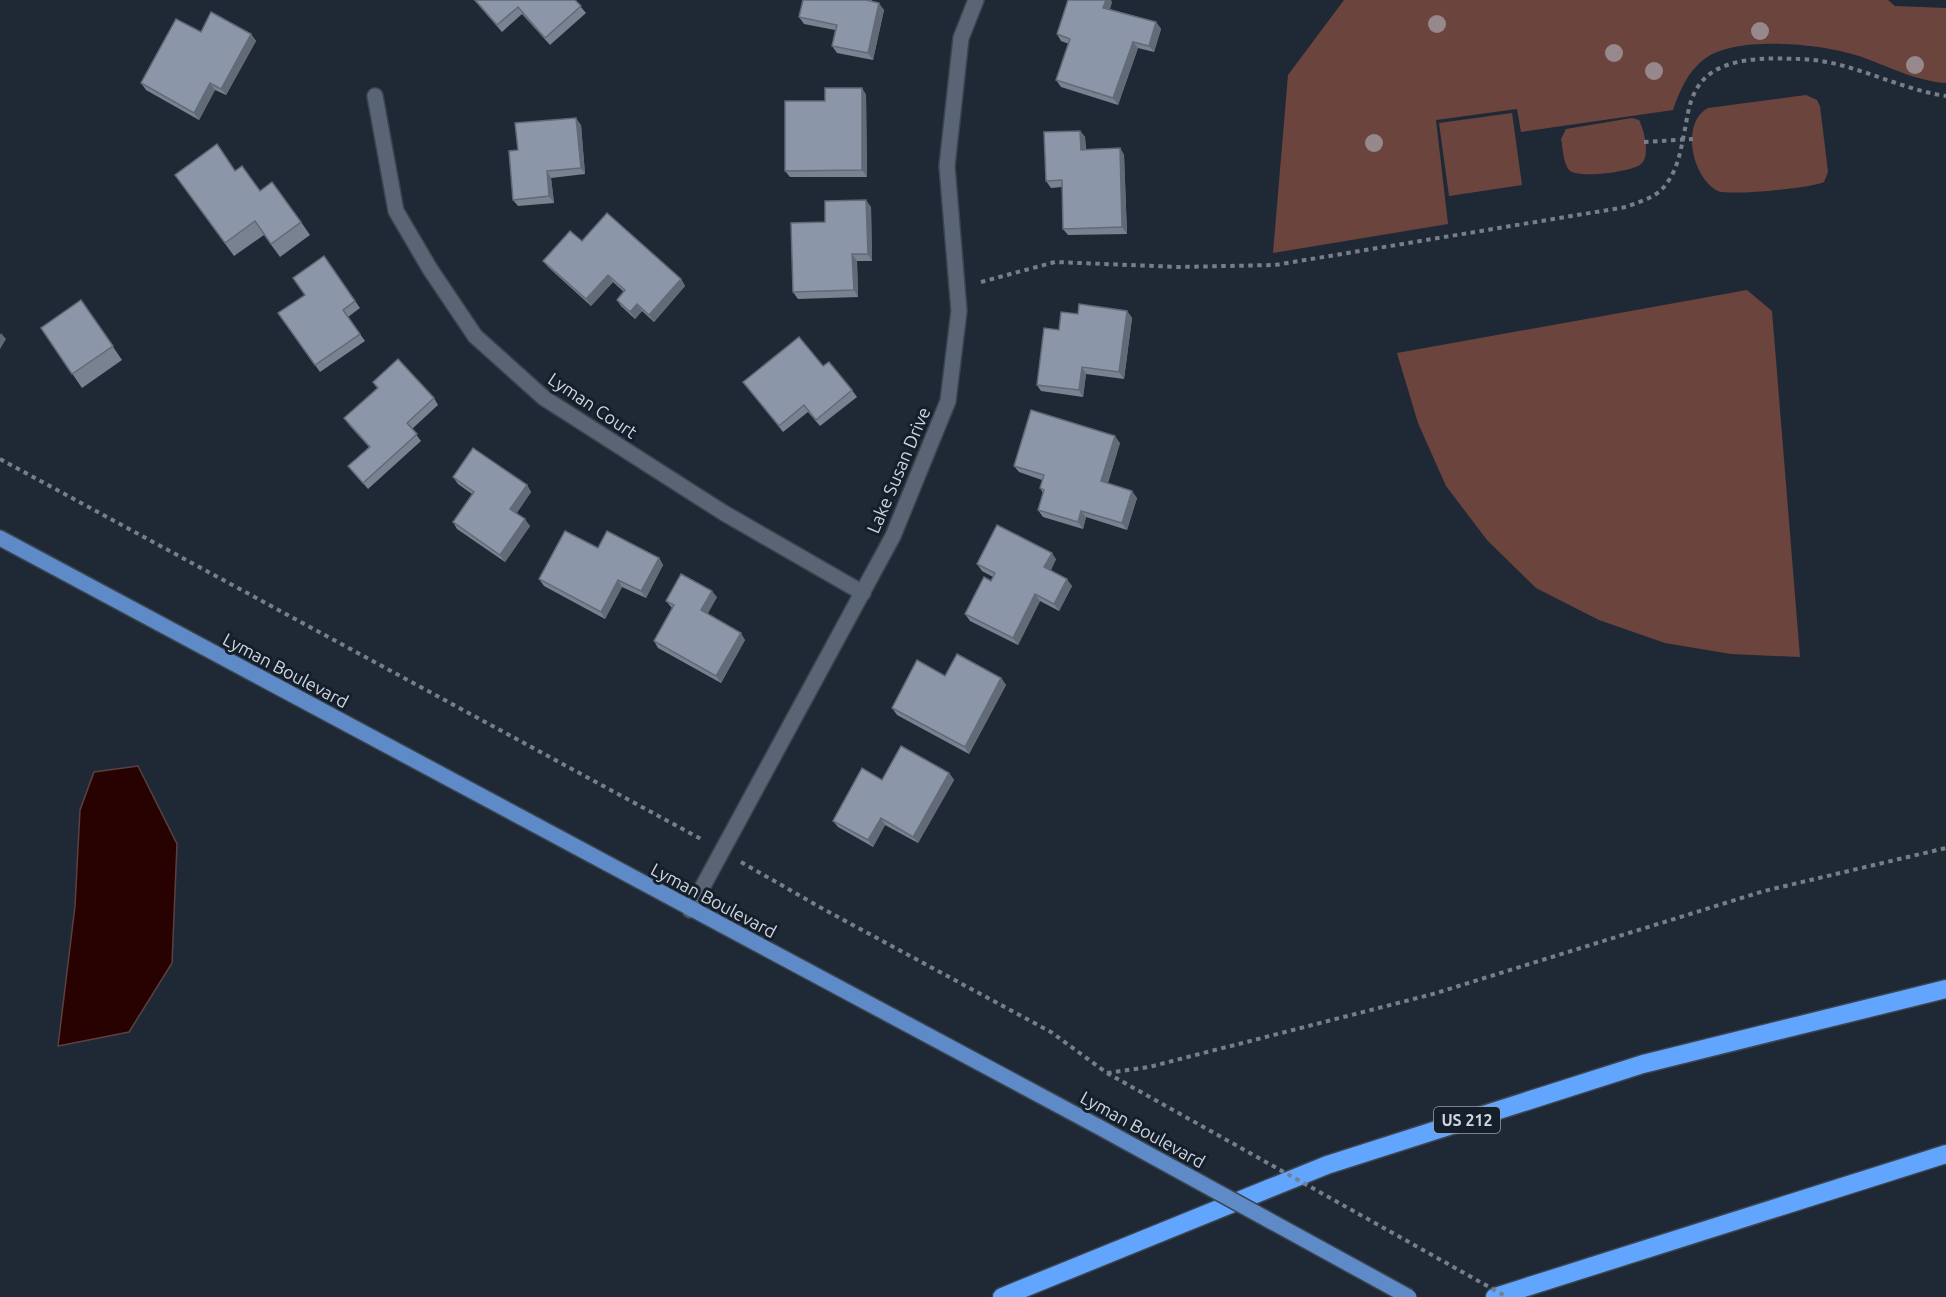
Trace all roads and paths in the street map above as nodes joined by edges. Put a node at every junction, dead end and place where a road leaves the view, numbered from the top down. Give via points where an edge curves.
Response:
1 (976, 0) edge
2 (375, 96) dead end
3 (1946, 96) edge
4 (1683, 139) junction
5 (1692, 139) dead end
6 (1644, 142) dead end
7 (957, 289) junction
8 (0, 459) edge
9 (0, 538) edge
10 (863, 593) junction
11 (1946, 848) edge
12 (722, 851) junction
13 (690, 910) junction
14 (1946, 989) edge
15 (1107, 1074) junction
16 (1946, 1154) edge
17 (1002, 1297) edge
18 (1409, 1297) edge
19 (1495, 1297) edge
20 (1507, 1297) edge

1 - 7 street, Lake Susan Drive via 961,38 947,166
2 - 10 street, Lyman Court via 396,212 475,336 544,398 724,513
3 - 4 path via 1918,92 1842,66 1803,59 1757,59 1728,64 1704,78 1694,92
4 - 5 path
4 - 6 path
4 - 7 path via 1679,161 1661,190 1626,207 1275,265 1179,267 1056,262
7 - 10 street, Lake Susan Drive via 959,311 948,401 893,536
8 - 12 path
9 - 13 main road, Lyman Boulevard
10 - 12 street, Lake Susan Drive
11 - 15 path via 1764,891 1433,994 1149,1067
12 - 13 street, Lake Susan Drive
12 - 15 path via 1051,1032
13 - 18 main road, Lyman Boulevard, bridge
14 - 17 highway, US 212 via 1643,1064 1327,1165
15 - 20 path, bridge
16 - 19 highway

